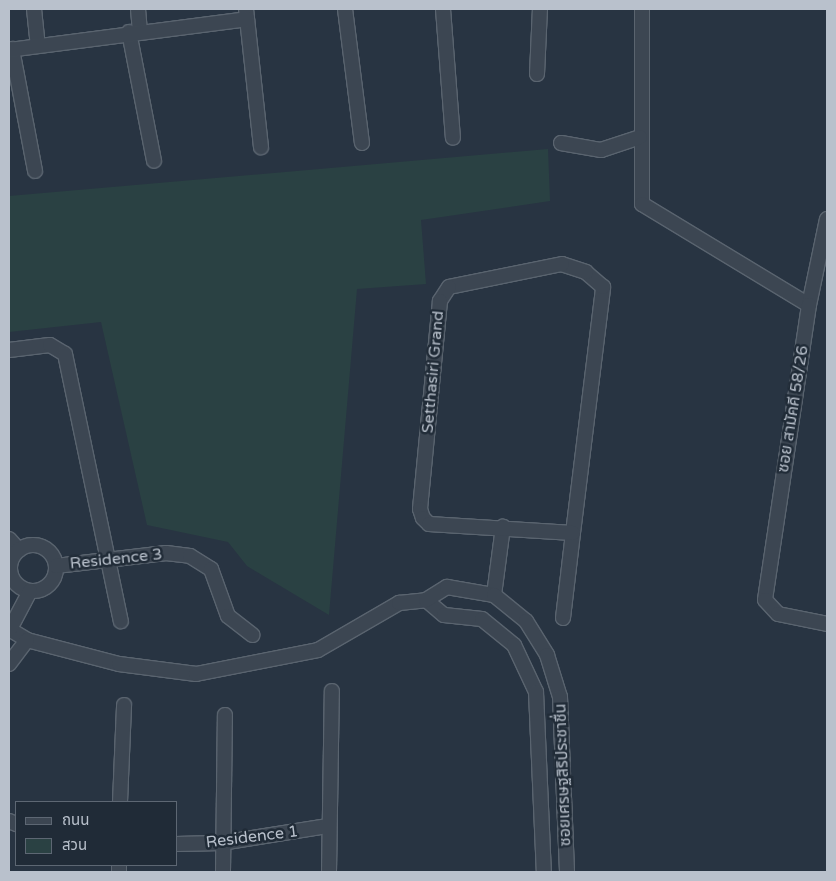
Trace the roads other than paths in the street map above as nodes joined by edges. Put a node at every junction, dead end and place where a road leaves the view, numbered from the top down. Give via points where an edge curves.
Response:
1 (34, 9) edge
2 (138, 9) edge
3 (345, 9) edge
4 (443, 9) edge
5 (540, 9) edge
6 (642, 9) edge
7 (246, 14) edge
8 (135, 32) junction
9 (38, 45) junction
10 (10, 50) edge
11 (537, 74) dead end
12 (640, 137) junction
13 (453, 138) dead end
14 (362, 143) dead end
15 (561, 143) dead end
16 (261, 146) dead end
17 (154, 161) dead end
18 (34, 171) dead end
19 (827, 219) edge
20 (809, 305) junction
21 (9, 350) edge
22 (502, 527) junction
23 (573, 532) junction
24 (9, 539) edge
25 (19, 550) junction
26 (108, 561) junction
27 (56, 566) junction
28 (11, 582) edge
29 (30, 591) junction
30 (494, 595) junction
31 (426, 600) junction
32 (563, 618) dead end
33 (121, 621) dead end
34 (827, 624) edge
35 (10, 629) edge
36 (252, 635) dead end
37 (27, 640) junction
38 (9, 664) edge
39 (332, 691) dead end
40 (124, 705) dead end
41 (225, 715) dead end
42 (120, 801) edge
43 (327, 826) junction
44 (221, 843) junction
45 (178, 844) edge
46 (223, 872) edge
47 (329, 872) edge
48 (544, 872) edge
49 (567, 872) edge

1 - 9 street
2 - 8 street
3 - 14 street
4 - 13 street
5 - 11 street
6 - 12 street
7 - 8 street
7 - 16 street
8 - 9 street
8 - 17 street
9 - 10 street
10 - 18 street
12 - 15 street via 609,150 576,149
12 - 20 street via 642,204
19 - 20 street, ซอย สามัคคี 58/26
20 - 34 street, ซอย สามัคคี 58/26 via 764,600 778,614
21 - 26 street via 50,345 65,354
22 - 23 street, Setthasiri Grand
22 - 23 street, Setthasiri Grand via 429,524 420,510 440,300 449,287 562,264 586,272 603,287
22 - 30 street
23 - 32 street, Setthasiri Grand
24 - 25 street
25 - 27 street, Residence 3 via 39,546 51,553
25 - 28 street via 10,566
26 - 27 street, Residence 3
26 - 33 street
26 - 36 street, Residence 3 via 166,553 190,556 211,568 228,616
27 - 29 street, Residence 3 via 49,584
28 - 29 street
29 - 35 street
30 - 31 street via 447,587
30 - 49 street, ซอยเศรษฐสิริประชาชื่น via 526,622 547,655 560,697
31 - 37 street via 399,603 318,650 196,674 119,664
31 - 48 street, ซอยเศรษฐสิริประชาชื่น via 444,615 482,619 514,645 536,692
35 - 37 street
37 - 38 street
39 - 43 street
40 - 42 street
41 - 44 street
43 - 44 street, Residence 1
43 - 47 street
44 - 45 street, Residence 1
44 - 46 street

